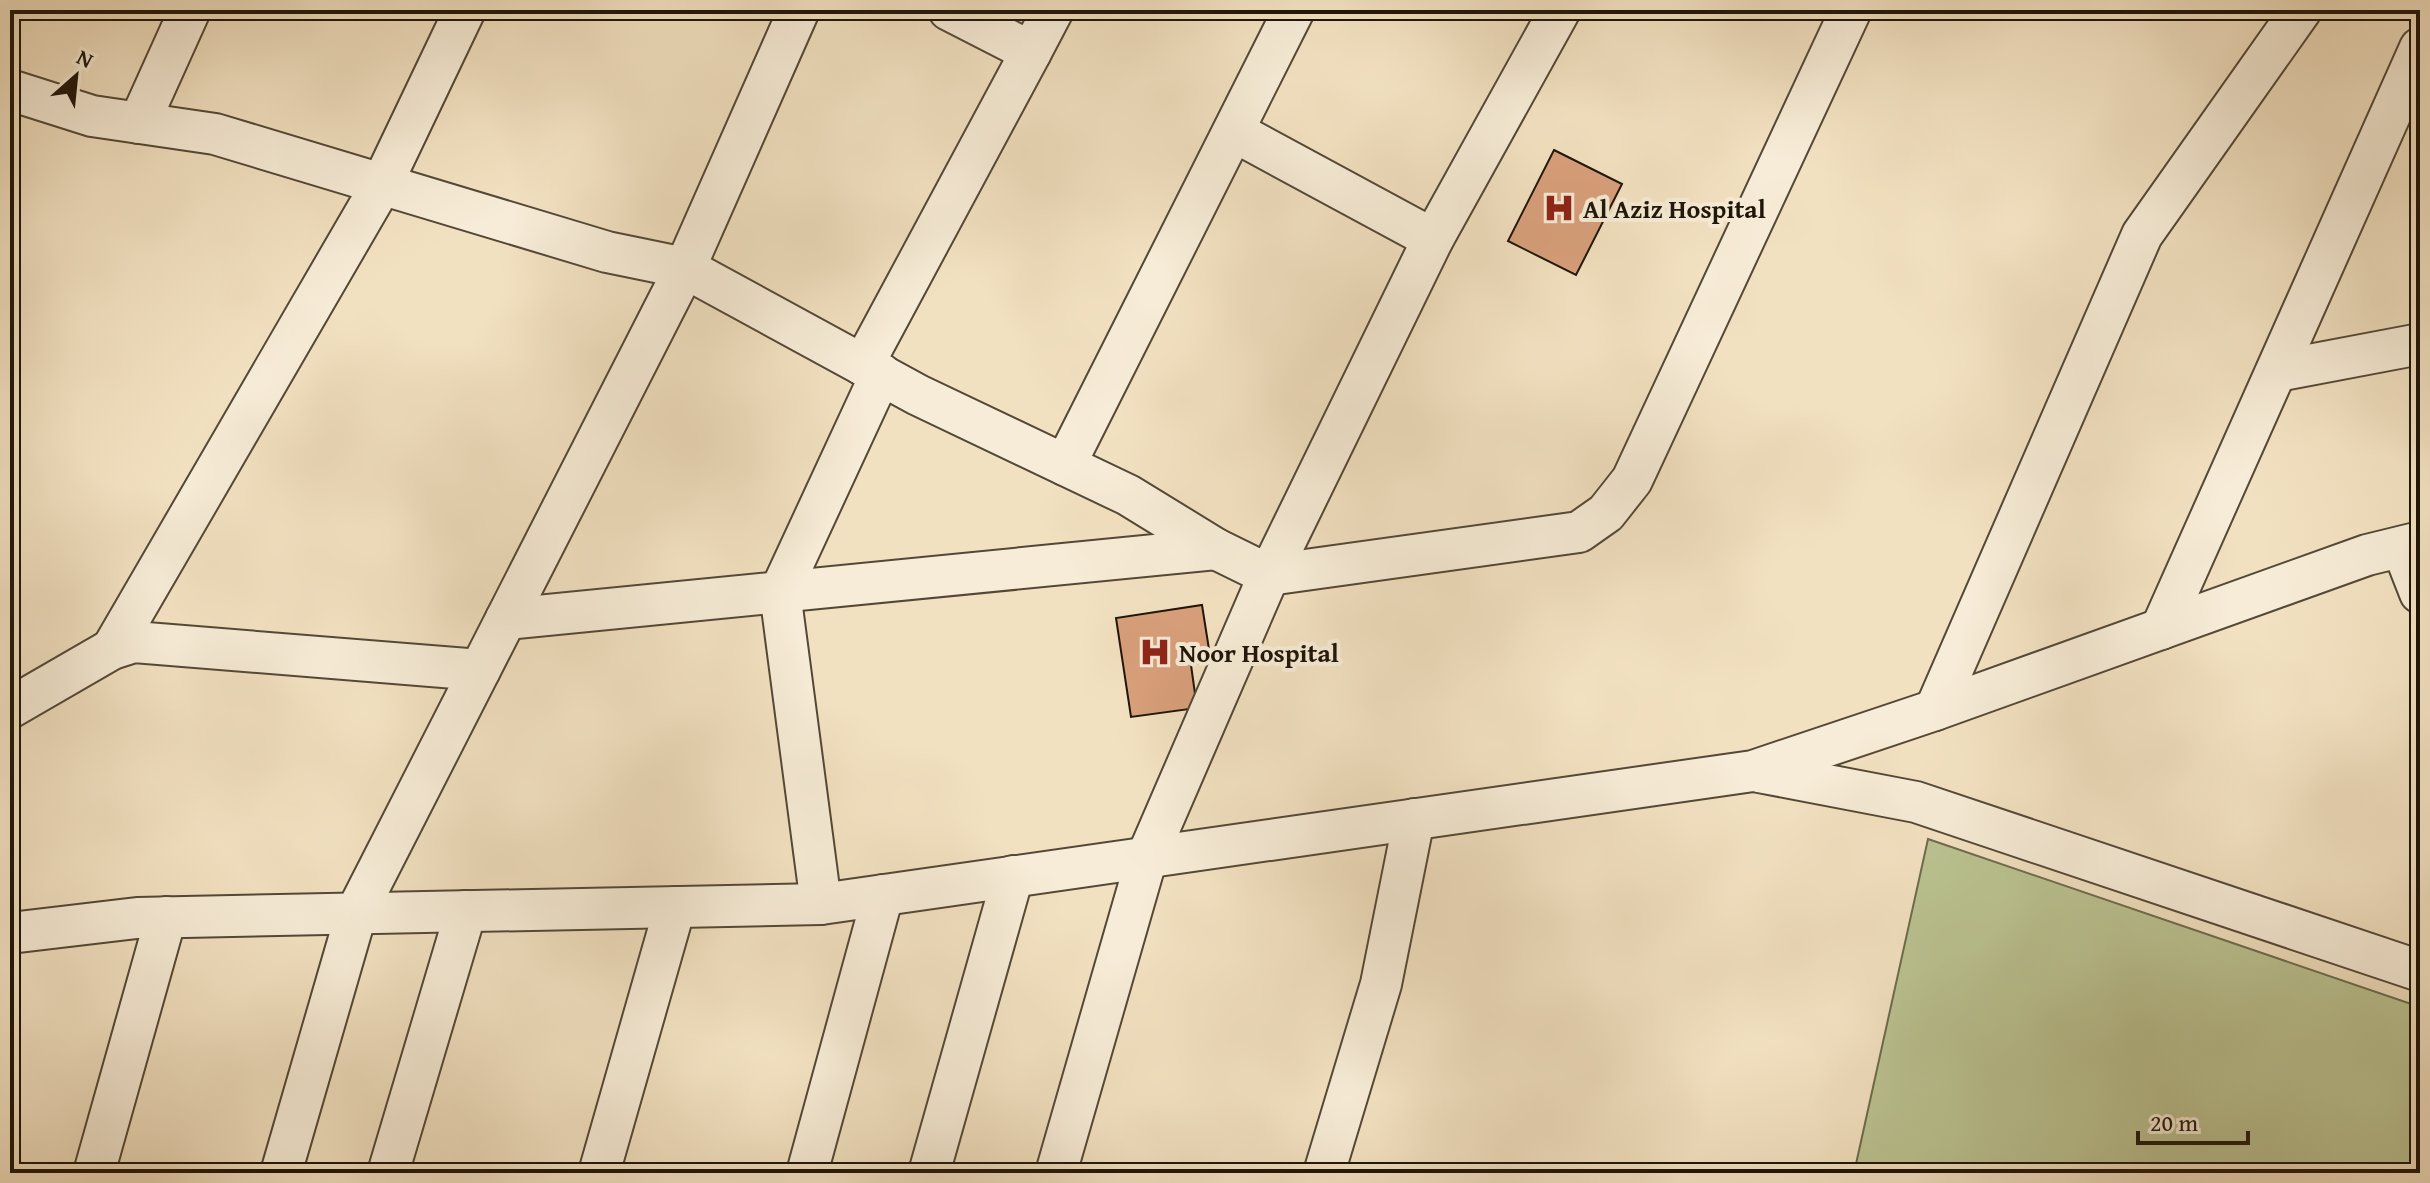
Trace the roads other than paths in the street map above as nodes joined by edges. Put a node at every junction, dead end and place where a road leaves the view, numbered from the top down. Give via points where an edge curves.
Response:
1 (190, 10) edge
2 (465, 10) edge
3 (799, 10) edge
4 (949, 10) edge
5 (1053, 10) edge
6 (1294, 10) edge
7 (1560, 10) edge
8 (1851, 10) edge
9 (2301, 10) edge
10 (2420, 48) edge
11 (1031, 52) junction
12 (10, 90) edge
13 (139, 123) junction
14 (1235, 132) junction
15 (382, 184) junction
16 (1433, 239) junction
17 (685, 268) junction
18 (2420, 344) edge
19 (872, 370) junction
20 (2277, 371) junction
21 (1065, 465) junction
22 (2411, 544) edge
23 (1216, 549) junction
24 (1269, 575) junction
25 (780, 592) junction
26 (2420, 593) edge
27 (506, 619) junction
28 (2161, 629) junction
29 (112, 649) junction
30 (480, 670) junction
31 (10, 708) edge
32 (1935, 710) junction
33 (1753, 771) junction
34 (1414, 819) junction
35 (1147, 857) junction
36 (1013, 876) junction
37 (883, 895) junction
38 (821, 904) junction
39 (675, 907) junction
40 (357, 911) junction
41 (466, 911) junction
42 (166, 917) junction
43 (10, 933) edge
44 (2420, 971) edge
45 (94, 1173) edge
46 (281, 1173) edge
47 (388, 1173) edge
48 (599, 1173) edge
49 (807, 1173) edge
50 (929, 1173) edge
51 (1056, 1173) edge
52 (1324, 1173) edge

1 - 13 street
2 - 15 street
3 - 17 street
4 - 11 street
5 - 11 street
6 - 14 street
7 - 16 street
8 - 24 street via 1632,480 1606,513 1579,532
9 - 32 street via 2142,235
10 - 20 street
11 - 19 street
12 - 13 street via 92,116
13 - 15 street via 215,134
14 - 16 street
14 - 21 street
15 - 17 street via 607,252
15 - 29 street
16 - 24 street
17 - 19 street
17 - 27 street
18 - 20 street
19 - 21 street
19 - 25 street
20 - 28 street
21 - 23 street via 1128,495
22 - 26 street
22 - 28 street
23 - 24 street
23 - 25 street
24 - 35 street
25 - 27 street
25 - 38 street
27 - 30 street
28 - 32 street
29 - 30 street via 160,641
29 - 31 street
30 - 40 street
32 - 33 street
33 - 34 street
33 - 44 street via 1916,802
34 - 35 street
34 - 52 street via 1381,984
35 - 36 street
35 - 51 street
36 - 37 street
36 - 50 street
37 - 38 street
37 - 49 street
38 - 39 street
39 - 41 street
39 - 48 street
40 - 41 street
40 - 42 street
40 - 46 street
41 - 47 street
42 - 43 street
42 - 45 street

